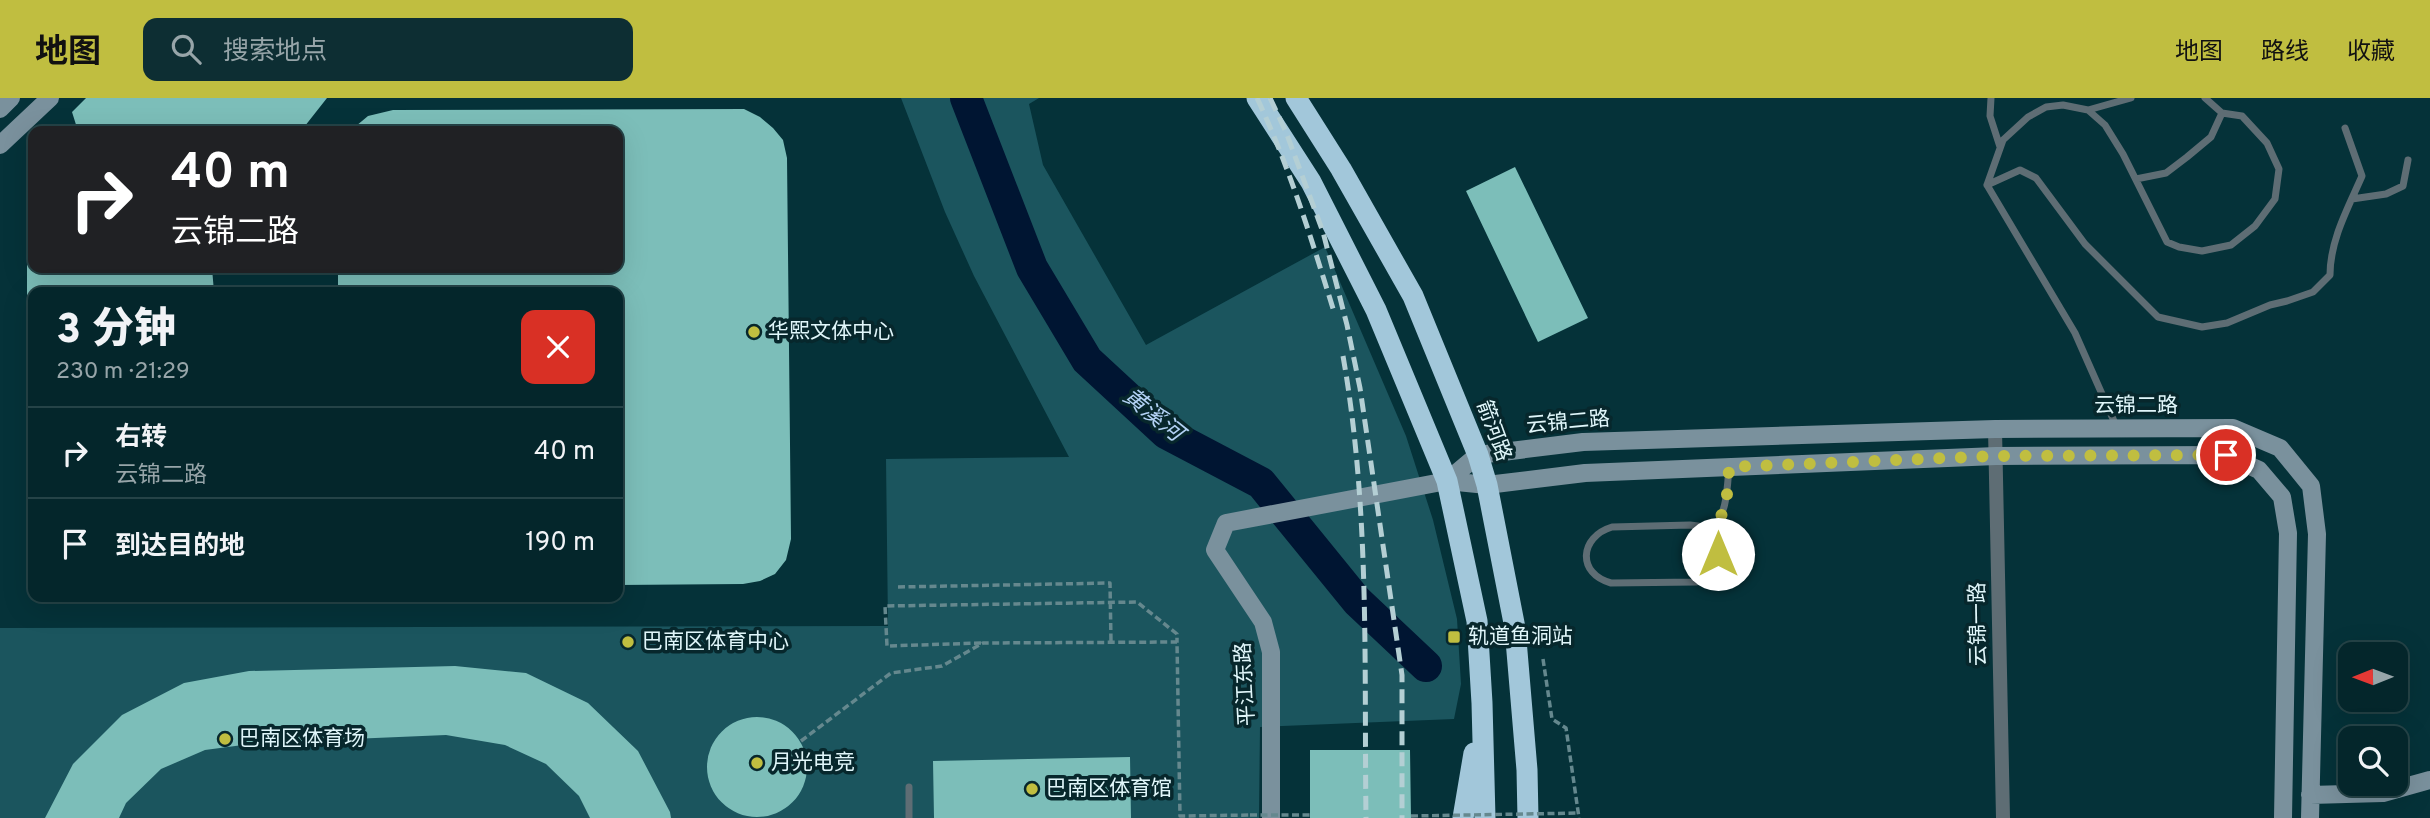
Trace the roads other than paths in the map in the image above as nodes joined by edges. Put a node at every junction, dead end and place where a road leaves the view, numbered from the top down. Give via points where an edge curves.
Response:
1 (12, 98) edge
2 (50, 98) edge
3 (1257, 98) edge
4 (1296, 98) edge
5 (1992, 98) edge
6 (2131, 98) edge
7 (2205, 98) edge
8 (0, 109) edge
9 (2088, 110) junction
10 (2222, 113) junction
11 (2345, 128) dead end
12 (0, 145) edge
13 (2001, 148) junction
14 (2408, 160) dead end
15 (2136, 179) junction
16 (1987, 185) junction
17 (2351, 199) junction
18 (1996, 429) junction
19 (2118, 429) junction
20 (1478, 455) junction
21 (1996, 456) junction
22 (1729, 467) junction
23 (1447, 481) junction
24 (1487, 485) junction
25 (1711, 532) junction
26 (1482, 703) junction
27 (1527, 770) junction
28 (2430, 780) edge
29 (909, 787) dead end
30 (2310, 795) junction
31 (909, 818) edge
32 (1271, 818) edge
33 (1463, 818) edge
34 (1485, 818) edge
35 (1528, 818) edge
36 (1538, 818) edge
37 (2004, 818) edge
38 (2283, 818) edge
39 (2310, 818) edge

1 - 8 main road
2 - 12 main road
3 - 23 highway via 1311,182 1376,310
4 - 20 highway, 箭河路 via 1413,296
5 - 13 lane via 1990,116
6 - 9 lane
7 - 10 lane
9 - 13 lane via 2046,107 2028,117 2003,140
9 - 15 lane via 2105,125
10 - 15 lane via 2211,137 2187,157 2166,173
10 - 15 lane via 2242,116 2267,144 2279,169 2275,199 2255,226 2231,244 2202,251 2179,247 2167,242
11 - 17 lane via 2362,176
13 - 16 lane
14 - 17 lane via 2403,186 2386,194
16 - 17 lane via 2020,170 2036,178 2085,244 2158,317 2202,327 2227,323 2313,292 2330,275 2330,256
16 - 19 lane via 2075,333
18 - 19 main road, 云锦二路
18 - 20 main road, 云锦二路 via 1583,442
18 - 21 street, 云锦一路
19 - 30 main road, 云锦二路 via 2232,428 2280,448 2311,486 2317,534
20 - 23 main road
20 - 24 highway, 箭河路
21 - 22 main road
21 - 37 street, 云锦一路
21 - 38 main road via 2226,455 2259,470 2282,497 2288,533
22 - 24 main road via 1584,473
22 - 25 lane via 1727,499
23 - 24 main road
23 - 26 highway via 1477,621
23 - 32 main road, 平江东路 via 1226,523 1215,550 1264,622 1271,652
24 - 27 highway, 箭河路 via 1515,628
25 - 25 lane via 1689,525 1612,527 1593,536 1586,559 1593,574 1611,583 1696,582 1716,568 1718,554
26 - 33 highway
26 - 34 highway
27 - 35 highway, 箭河路
27 - 36 highway
28 - 30 main road via 2383,793
29 - 31 lane
30 - 39 main road, 云锦二路

